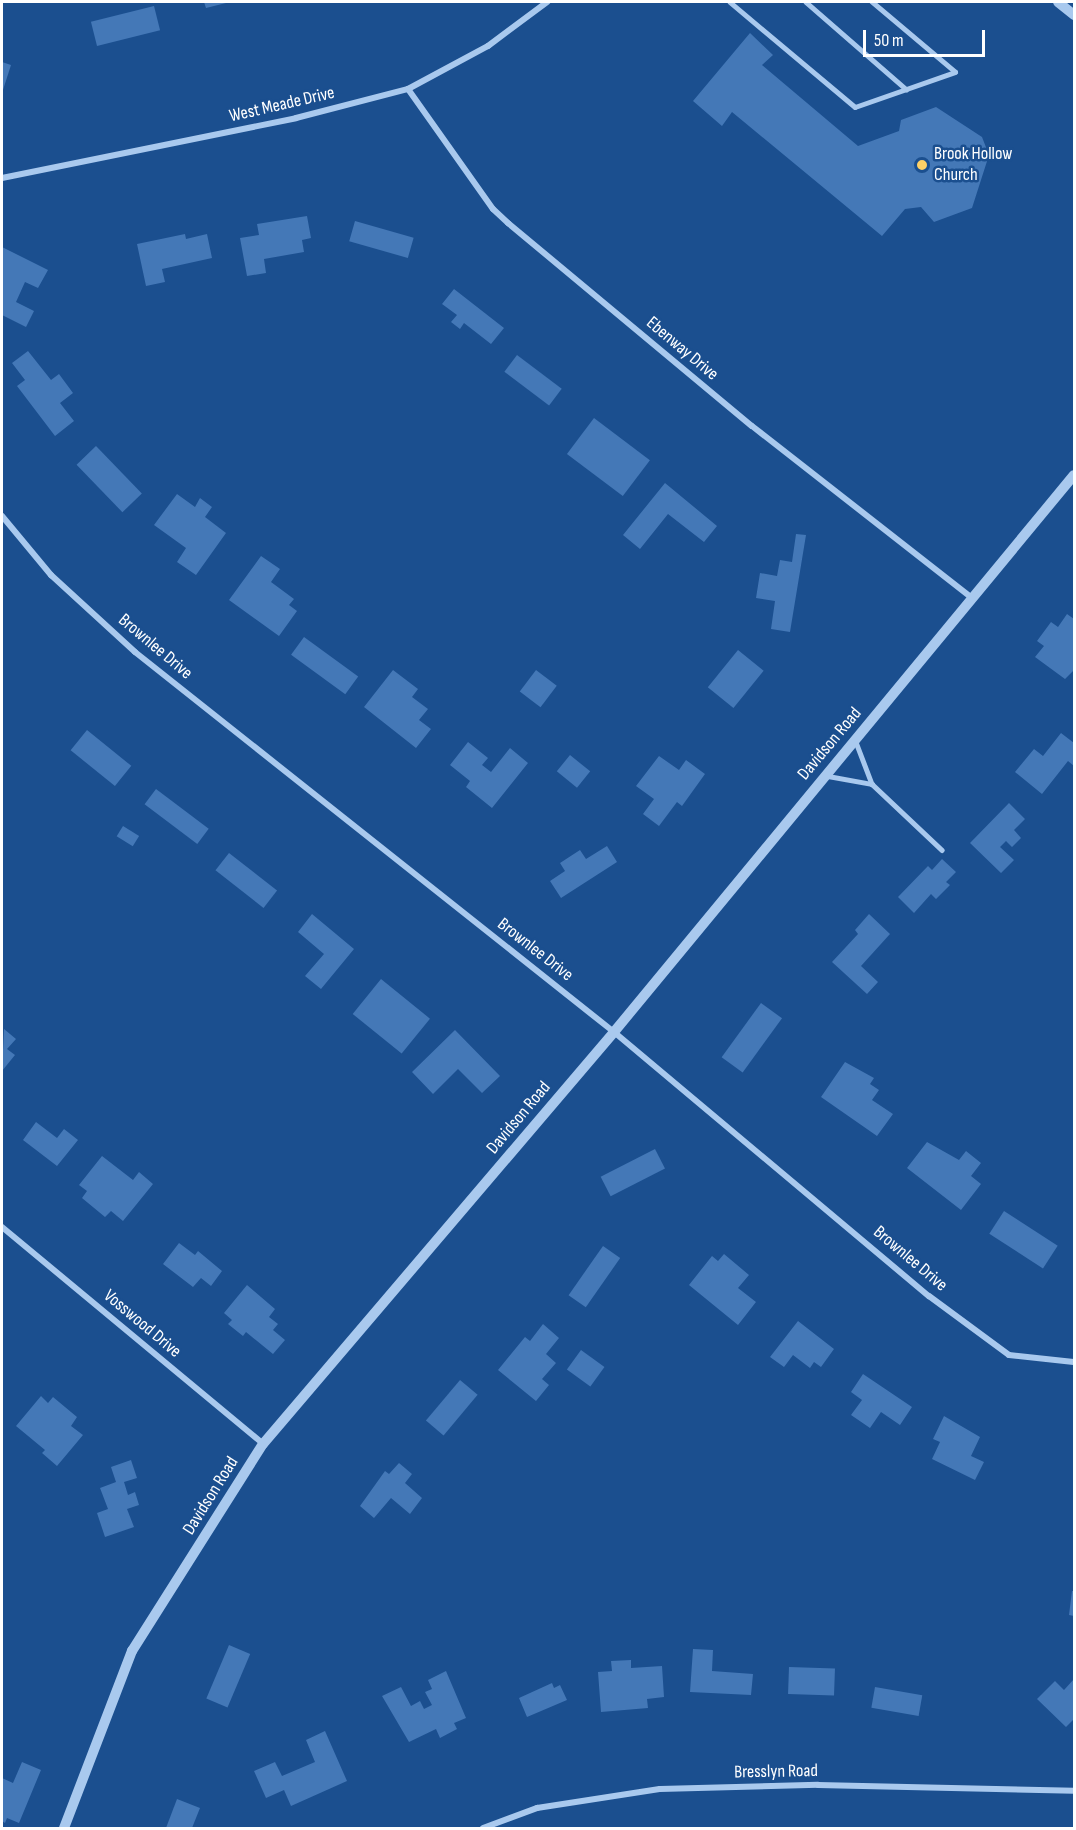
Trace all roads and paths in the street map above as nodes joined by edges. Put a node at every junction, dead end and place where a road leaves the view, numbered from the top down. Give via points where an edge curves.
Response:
1 (547, 2) edge
2 (730, 2) edge
3 (806, 2) edge
4 (872, 2) edge
5 (1058, 2) edge
6 (1074, 15) edge
7 (408, 89) junction
8 (906, 89) junction
9 (2, 178) edge
10 (1074, 475) edge
11 (2, 516) edge
12 (972, 598) junction
13 (855, 739) junction
14 (825, 775) junction
15 (872, 784) junction
16 (942, 850) dead end
17 (614, 1032) junction
18 (2, 1227) edge
19 (1074, 1362) edge
20 (263, 1444) junction
21 (1074, 1791) edge
22 (64, 1828) edge
23 (483, 1828) edge

1 - 7 street, West Meade Drive via 488,46
2 - 8 lane via 855,107
3 - 8 lane
4 - 8 lane via 955,72
5 - 6 street
7 - 9 street, West Meade Drive via 296,118
7 - 12 street, Ebenway Drive via 493,209 508,223 752,426
10 - 12 street, Davidson Road
11 - 17 street, Brownlee Drive via 51,574 135,652
12 - 13 street, Davidson Road
13 - 14 street, Davidson Road
13 - 15 lane
14 - 15 lane
14 - 17 street, Davidson Road
15 - 16 lane
17 - 19 street, Brownlee Drive via 929,1296 1009,1355
17 - 20 street, Davidson Road
18 - 20 street, Vosswood Drive
20 - 22 street, Davidson Road via 132,1651
21 - 23 street, Bresslyn Road via 818,1785 660,1790 537,1808

